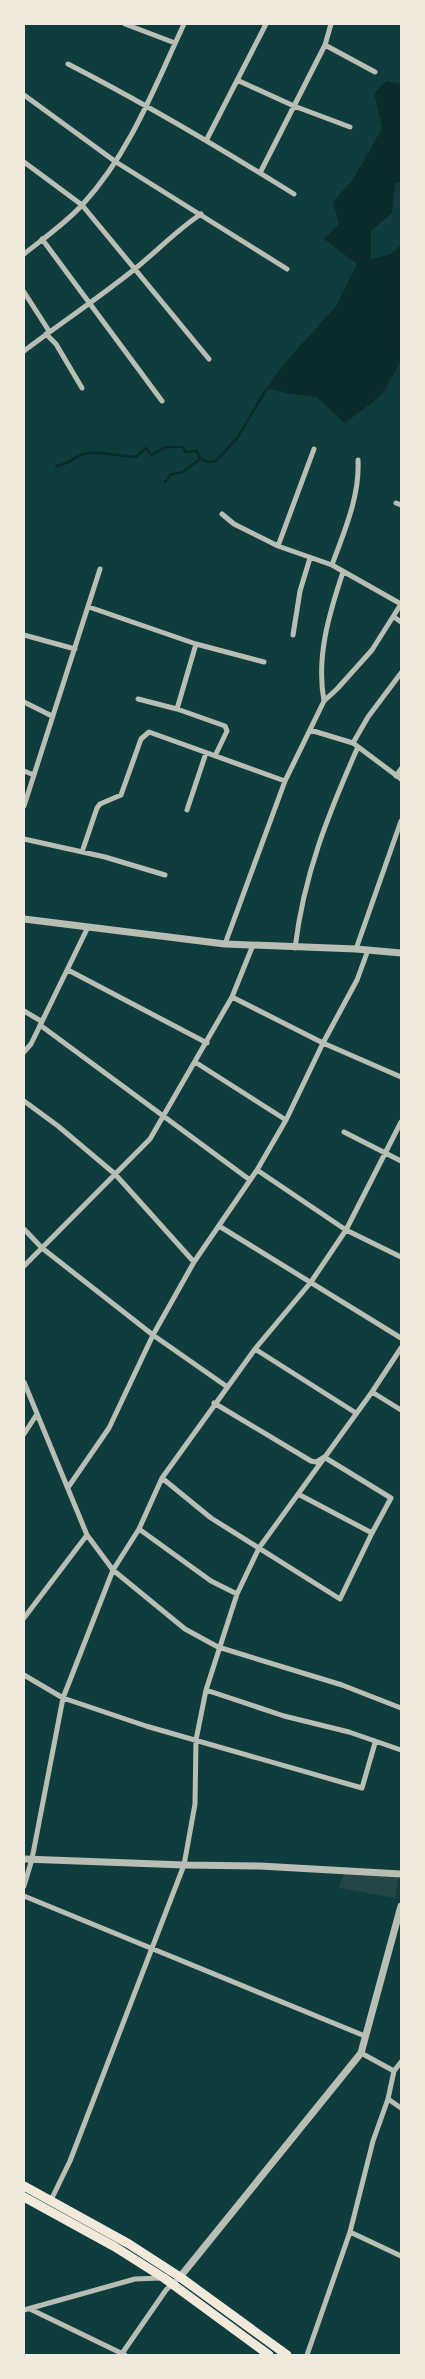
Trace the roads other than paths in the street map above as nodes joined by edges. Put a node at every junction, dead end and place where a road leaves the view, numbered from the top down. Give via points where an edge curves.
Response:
1 (125, 24) edge
2 (184, 24) edge
3 (266, 24) edge
4 (331, 24) edge
5 (175, 42) junction
6 (325, 44) junction
7 (68, 64) dead end
8 (375, 72) dead end
9 (237, 80) junction
10 (24, 95) edge
11 (148, 105) junction
12 (294, 106) junction
13 (350, 127) dead end
14 (207, 139) junction
15 (116, 162) junction
16 (26, 163) edge
17 (24, 170) edge
18 (260, 173) junction
19 (294, 194) dead end
20 (82, 205) junction
21 (201, 214) junction
22 (42, 239) junction
23 (24, 254) edge
24 (136, 268) junction
25 (287, 268) dead end
26 (24, 292) edge
27 (89, 304) junction
28 (47, 333) junction
29 (24, 351) edge
30 (209, 359) dead end
31 (82, 388) dead end
32 (162, 401) dead end
33 (314, 449) dead end
34 (358, 460) dead end
35 (222, 514) dead end
36 (278, 546) junction
37 (310, 558) junction
38 (332, 565) junction
39 (100, 568) dead end
40 (343, 572) junction
41 (401, 604) edge
42 (89, 607) junction
43 (394, 617) junction
44 (401, 622) edge
45 (24, 635) edge
46 (293, 635) dead end
47 (196, 644) junction
48 (75, 649) junction
49 (264, 662) dead end
50 (401, 673) edge
51 (138, 699) dead end
52 (324, 701) junction
53 (24, 702) edge
54 (177, 709) junction
55 (52, 716) junction
56 (310, 730) junction
57 (353, 743) junction
58 (358, 748) junction
59 (206, 753) junction
60 (215, 756) junction
61 (401, 769) edge
62 (24, 771) edge
63 (34, 775) junction
64 (399, 777) edge
65 (285, 781) junction
66 (24, 806) edge
67 (187, 810) dead end
68 (401, 821) edge
69 (24, 839) edge
70 (82, 852) junction
71 (165, 874) dead end
72 (25, 921) edge
73 (88, 927) junction
74 (225, 944) junction
75 (253, 945) junction
76 (295, 948) junction
77 (356, 949) junction
78 (368, 950) junction
79 (401, 953) edge
80 (68, 970) junction
81 (232, 998) junction
82 (24, 1011) edge
83 (41, 1023) junction
84 (207, 1043) junction
85 (323, 1043) junction
86 (24, 1052) edge
87 (195, 1062) junction
88 (401, 1077) edge
89 (24, 1101) edge
90 (164, 1116) junction
91 (286, 1120) junction
92 (401, 1122) edge
93 (344, 1132) dead end
94 (386, 1153) junction
95 (401, 1161) edge
96 (257, 1170) junction
97 (115, 1174) junction
98 (250, 1180) junction
99 (219, 1226) junction
100 (24, 1230) edge
101 (346, 1230) junction
102 (42, 1248) junction
103 (401, 1257) edge
104 (194, 1262) junction
105 (24, 1266) edge
106 (311, 1282) junction
107 (153, 1335) junction
108 (401, 1338) edge
109 (401, 1348) edge
110 (255, 1349) junction
111 (24, 1382) edge
112 (226, 1386) junction
113 (372, 1392) junction
114 (214, 1403) junction
115 (401, 1410) edge
116 (356, 1413) junction
117 (37, 1414) junction
118 (24, 1434) edge
119 (324, 1457) junction
120 (162, 1478) junction
121 (68, 1486) junction
122 (298, 1494) junction
123 (139, 1530) junction
124 (372, 1533) junction
125 (87, 1534) junction
126 (259, 1548) junction
127 (113, 1570) junction
128 (237, 1594) junction
129 (24, 1618) edge
130 (218, 1647) junction
131 (24, 1675) edge
132 (206, 1690) junction
133 (63, 1698) junction
134 (401, 1708) edge
135 (196, 1740) junction
136 (375, 1743) junction
137 (401, 1750) edge
138 (24, 1859) edge
139 (32, 1859) junction
140 (184, 1865) junction
141 (401, 1874) edge
142 (24, 1886) edge
143 (24, 1896) edge
144 (401, 1906) edge
145 (151, 1949) junction
146 (365, 2036) junction
147 (361, 2053) junction
148 (401, 2062) edge
149 (394, 2071) junction
150 (388, 2099) junction
151 (401, 2108) edge
152 (24, 2186) edge
153 (24, 2197) edge
154 (51, 2200) junction
155 (350, 2232) junction
156 (401, 2256) edge
157 (180, 2277) junction
158 (164, 2278) junction
159 (173, 2284) junction
160 (27, 2310) edge
161 (123, 2355) edge
162 (269, 2355) edge
163 (287, 2355) edge
164 (307, 2355) edge

1 - 5 street
2 - 5 street
3 - 9 street
4 - 6 street
5 - 11 street
6 - 8 street
6 - 12 street
7 - 11 street
9 - 12 street
9 - 14 street
10 - 15 street
11 - 14 street
11 - 15 street
12 - 13 street
12 - 18 street
14 - 18 street
15 - 20 street
15 - 21 street
16 - 17 street
16 - 20 street
18 - 19 street
20 - 22 street
20 - 24 street
21 - 24 street
21 - 25 street
22 - 23 street
22 - 27 street
24 - 27 street
24 - 30 street
26 - 28 street
27 - 28 street
27 - 32 street
28 - 29 street
28 - 31 street
33 - 36 street
34 - 38 street via 357,484
35 - 36 street via 234,524
36 - 37 street
37 - 38 street
37 - 46 street via 300,591
38 - 40 street
39 - 42 street
40 - 41 street
40 - 52 street via 331,608 324,645 320,681
41 - 43 street
42 - 47 street
42 - 48 street
43 - 44 street
43 - 52 street via 372,650
45 - 48 street
47 - 49 street
47 - 54 street
48 - 55 street
50 - 57 street
51 - 54 street
52 - 56 street
53 - 55 street
54 - 60 street via 227,729
55 - 63 street
56 - 57 street
56 - 65 street
57 - 58 street
58 - 64 street
58 - 76 street via 326,819 310,868
59 - 60 street
59 - 67 street
59 - 70 street via 149,732 144,735 122,795 97,808
60 - 65 street
61 - 64 street
62 - 63 street
63 - 66 street
65 - 74 street
68 - 77 street
69 - 70 street
70 - 71 street
72 - 73 street
73 - 74 street
73 - 80 street
74 - 75 street
75 - 76 street
75 - 81 street
76 - 77 street
77 - 78 street
78 - 79 street
78 - 85 street via 357,980
80 - 83 street
80 - 84 street
81 - 84 street
81 - 85 street
82 - 83 street
83 - 86 street
83 - 90 street
84 - 87 street
85 - 88 street
85 - 91 street
87 - 90 street
87 - 91 street
89 - 97 street
90 - 97 street via 150,1138
90 - 98 street
91 - 96 street
92 - 94 street
93 - 94 street
94 - 95 street
94 - 101 street
96 - 98 street
96 - 101 street
97 - 102 street
97 - 104 street
98 - 99 street
99 - 104 street
99 - 106 street
100 - 102 street
101 - 103 street
101 - 106 street
102 - 105 street
102 - 107 street
104 - 107 street
106 - 108 street
106 - 110 street
107 - 112 street
107 - 121 street via 109,1428
109 - 113 street
110 - 112 street
110 - 116 street
111 - 117 street
112 - 114 street
113 - 115 street
113 - 116 street
114 - 119 street via 311,1461
114 - 120 street
116 - 119 street
117 - 118 street
117 - 121 street
119 - 122 street
119 - 124 street via 391,1498
120 - 123 street
120 - 126 street via 211,1518
121 - 125 street
122 - 124 street
122 - 126 street
123 - 127 street
123 - 128 street via 210,1581
124 - 126 street via 340,1600
125 - 127 street
125 - 129 street
126 - 128 street
127 - 130 street via 185,1629
127 - 133 street
128 - 130 street
130 - 132 street
130 - 134 street via 342,1685
131 - 133 street
132 - 135 street
132 - 136 street via 284,1716 349,1732
133 - 135 street
133 - 139 street
135 - 136 street via 362,1788
135 - 140 street via 195,1804
136 - 137 street
138 - 139 street
139 - 140 street
139 - 142 street
140 - 141 street
140 - 145 street
143 - 145 street
144 - 146 street
145 - 146 street
145 - 154 street via 70,2161
146 - 147 street
147 - 149 street
147 - 157 street
148 - 149 street
149 - 150 street
150 - 151 street
150 - 155 street via 373,2141
152 - 154 highway
153 - 158 highway
154 - 157 highway
155 - 156 street
155 - 164 street
157 - 159 street
157 - 163 highway
158 - 159 highway
158 - 160 street via 135,2279
159 - 161 street
159 - 162 highway
160 - 161 street

